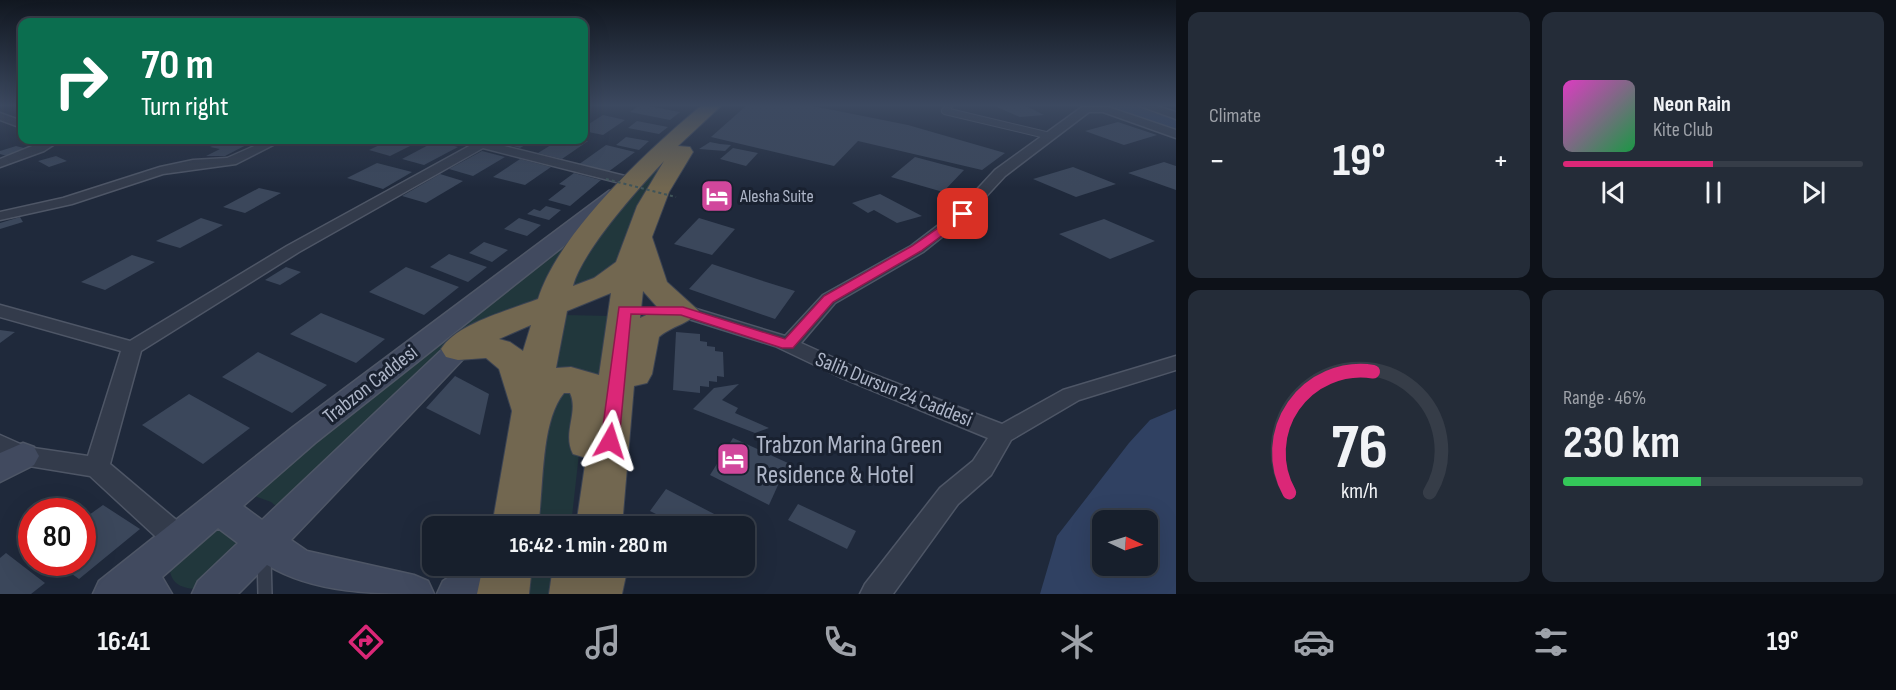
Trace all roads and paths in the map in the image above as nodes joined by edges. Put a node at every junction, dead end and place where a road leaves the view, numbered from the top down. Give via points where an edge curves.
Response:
1 (681, 133) edge
2 (702, 133) edge
3 (1036, 133) edge
4 (1054, 133) edge
5 (1050, 136) junction
6 (48, 144) edge
7 (267, 144) edge
8 (473, 144) edge
9 (489, 144) edge
10 (0, 163) edge
11 (619, 181) junction
12 (676, 197) dead end
13 (0, 209) edge
14 (639, 232) junction
15 (630, 266) junction
16 (552, 307) junction
17 (624, 310) junction
18 (0, 311) edge
19 (683, 311) junction
20 (788, 345) junction
21 (132, 348) junction
22 (458, 349) junction
23 (1176, 363) edge
24 (532, 417) junction
25 (1003, 434) junction
26 (8, 456) edge
27 (97, 467) junction
28 (216, 507) junction
29 (504, 516) edge
30 (517, 516) edge
31 (582, 516) edge
32 (600, 516) edge
33 (614, 516) edge
34 (177, 538) junction
35 (264, 544) junction
36 (481, 576) edge
37 (506, 576) edge
38 (577, 576) edge
39 (591, 576) edge
40 (600, 576) edge
41 (133, 588) edge
42 (212, 594) edge
43 (265, 594) edge
44 (414, 594) edge
45 (457, 594) edge
46 (503, 594) edge
47 (576, 594) edge
48 (588, 594) edge
49 (596, 594) edge
50 (875, 594) edge

1 - 11 highway
2 - 14 highway via 681,152 657,189
3 - 5 lane
4 - 5 street
5 - 20 street via 1000,173 963,214 917,249 829,299
6 - 10 street
7 - 13 street via 218,164 160,171 25,212 0,216 6,211
8 - 21 street
9 - 11 street
11 - 12 path, bridge
11 - 16 highway via 560,278
11 - 28 main road, Trabzon Caddesi
14 - 15 highway
14 - 19 highway via 651,285
15 - 16 highway via 605,285
15 - 17 highway
16 - 17 highway
16 - 22 highway via 490,329
16 - 24 highway via 541,348
17 - 19 highway
17 - 32 highway
18 - 21 street
19 - 20 street, Salih Dursun 24 Caddesi
19 - 33 highway via 654,322 640,335
20 - 25 street, Salih Dursun 24 Caddesi
21 - 27 street
22 - 24 highway via 488,347 503,352 524,381
22 - 35 main road, Trabzon Caddesi
23 - 25 street via 1071,395
24 - 29 main road
24 - 30 highway
24 - 31 highway via 554,381 581,381 591,391
25 - 50 street via 982,468 949,496
26 - 27 street
27 - 34 street
28 - 34 main road, Trabzon Caddesi
28 - 35 main road
34 - 41 main road, Trabzon Caddesi
35 - 42 main road, Trabzon Caddesi
35 - 43 lane
35 - 44 main road via 298,566
36 - 45 main road
37 - 46 highway
38 - 47 highway
39 - 48 highway
40 - 49 highway

